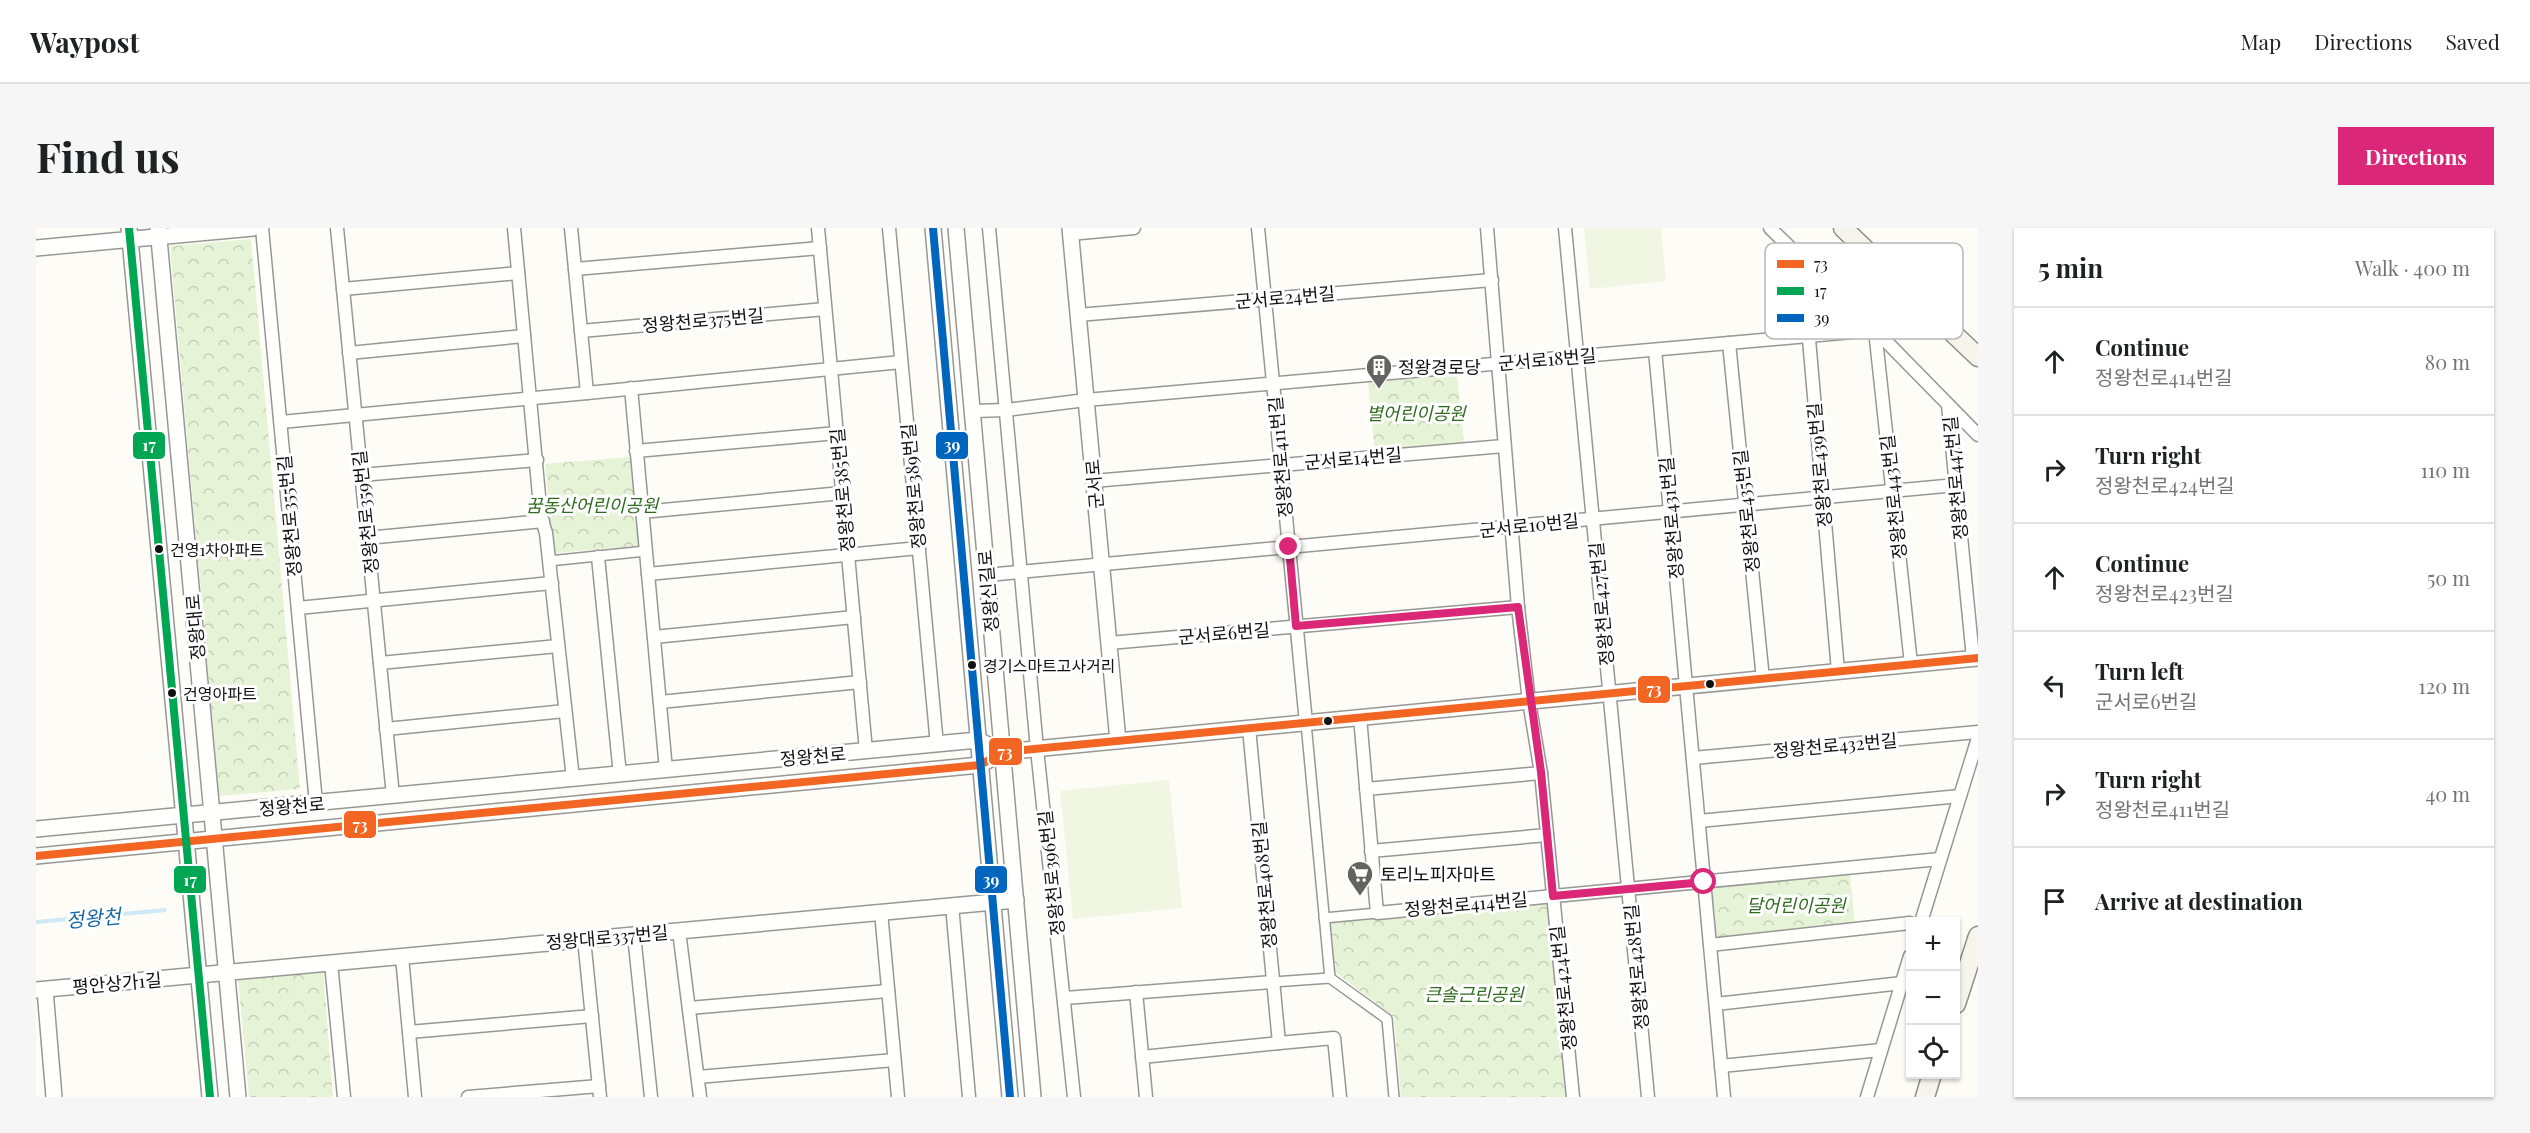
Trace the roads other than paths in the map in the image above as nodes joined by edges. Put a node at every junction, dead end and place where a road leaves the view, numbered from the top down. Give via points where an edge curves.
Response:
1 (253, 228) edge
2 (262, 228) edge
3 (337, 228) edge
4 (514, 228) edge
5 (571, 228) edge
6 (818, 228) edge
7 (889, 228) edge
8 (933, 228) edge
9 (956, 228) edge
10 (989, 228) edge
11 (1134, 228) edge
12 (1258, 228) edge
13 (1487, 228) edge
14 (1565, 228) edge
15 (1770, 228) edge
16 (1842, 228) edge
17 (1856, 228) edge
18 (1070, 231) edge
19 (159, 232) edge
20 (129, 234) edge
21 (1785, 243) edge
22 (1860, 243) edge
23 (1870, 243) edge
24 (36, 248) edge
25 (820, 248) junction
26 (575, 269) junction
27 (518, 273) junction
28 (1492, 279) junction
29 (343, 289) junction
30 (1265, 299) junction
31 (825, 309) junction
32 (1078, 315) junction
33 (581, 332) junction
34 (1963, 332) edge
35 (524, 336) junction
36 (1774, 339) edge
37 (1807, 339) edge
38 (1876, 339) edge
39 (1884, 339) edge
40 (1961, 339) edge
41 (1729, 343) junction
42 (1978, 345) edge
43 (1655, 350) junction
44 (349, 353) junction
45 (1577, 357) junction
46 (1978, 357) edge
47 (902, 362) junction
48 (1497, 363) junction
49 (831, 369) junction
50 (1273, 384) junction
51 (631, 388) junction
52 (587, 393) junction
53 (531, 398) junction
54 (1086, 400) junction
55 (1948, 405) junction
56 (1006, 410) junction
57 (972, 411) junction
58 (355, 415) junction
59 (281, 422) junction
60 (837, 433) junction
61 (1978, 435) edge
62 (1504, 446) junction
63 (636, 451) junction
64 (537, 460) junction
65 (1281, 464) junction
66 (361, 475) junction
67 (1093, 481) junction
68 (1956, 485) junction
69 (1893, 491) junction
70 (842, 493) junction
71 (1822, 497) junction
72 (1745, 504) junction
73 (642, 512) junction
74 (1670, 512) junction
75 (1593, 519) junction
76 (543, 521) junction
77 (1511, 528) junction
78 (367, 538) junction
79 (1289, 547) junction
80 (919, 548) junction
81 (646, 551) junction
82 (848, 555) junction
83 (598, 557) junction
84 (549, 561) junction
85 (1101, 564) junction
86 (1021, 572) junction
87 (648, 574) junction
88 (987, 575) junction
89 (552, 584) junction
90 (374, 601) junction
91 (1518, 607) junction
92 (298, 608) junction
93 (854, 617) junction
94 (1296, 626) junction
95 (654, 637) junction
96 (1109, 643) junction
97 (558, 646) junction
98 (1975, 658) edge
99 (380, 663) junction
100 (1911, 664) junction
101 (1838, 671) junction
102 (1763, 679) junction
103 (860, 682) junction
104 (1686, 686) junction
105 (1610, 693) junction
106 (1530, 701) junction
107 (660, 702) junction
108 (565, 711) junction
109 (1360, 717) junction
110 (1306, 723) junction
111 (1249, 728) junction
112 (386, 729) junction
113 (1978, 732) edge
114 (1978, 738) edge
115 (978, 740) junction
116 (1118, 741) junction
117 (937, 745) junction
118 (1038, 748) junction
119 (866, 752) junction
120 (1003, 752) junction
121 (1693, 758) junction
122 (980, 765) junction
123 (666, 770) junction
124 (1541, 772) junction
125 (620, 775) junction
126 (573, 779) junction
127 (1366, 789) junction
128 (393, 796) junction
129 (1960, 796) junction
130 (316, 804) junction
131 (212, 813) junction
132 (183, 816) junction
133 (1699, 821) junction
134 (36, 829) edge
135 (1547, 835) junction
136 (214, 840) junction
137 (186, 843) junction
138 (1371, 851) junction
139 (36, 856) edge
140 (1940, 859) junction
141 (1704, 882) junction
142 (1628, 889) junction
143 (1553, 896) junction
144 (1016, 900) junction
145 (993, 902) junction
146 (952, 905) junction
147 (881, 912) junction
148 (1377, 913) junction
149 (1922, 917) edge
150 (1324, 918) junction
151 (1906, 924) edge
152 (679, 931) junction
153 (634, 935) junction
154 (1978, 936) edge
155 (584, 939) junction
156 (1710, 945) junction
157 (402, 957) junction
158 (331, 963) junction
159 (1906, 971) edge
160 (227, 973) junction
161 (198, 975) junction
162 (1330, 978) junction
163 (1273, 982) junction
164 (1902, 983) junction
165 (40, 990) edge
166 (888, 991) junction
167 (1136, 992) junction
168 (1960, 992) edge
169 (1065, 998) junction
170 (1716, 1004) junction
171 (689, 1008) junction
172 (592, 1016) junction
173 (409, 1032) junction
174 (1279, 1043) junction
175 (1881, 1050) junction
176 (1142, 1056) junction
177 (894, 1060) junction
178 (1722, 1066) junction
179 (698, 1077) junction
180 (1930, 1079) edge
181 (600, 1091) edge
182 (54, 1097) edge
183 (210, 1097) edge
184 (238, 1097) edge
185 (344, 1097) edge
186 (415, 1097) edge
187 (468, 1097) edge
188 (651, 1097) edge
189 (700, 1097) edge
190 (898, 1097) edge
191 (969, 1097) edge
192 (1010, 1097) edge
193 (1033, 1097) edge
194 (1074, 1097) edge
195 (1146, 1097) edge
196 (1340, 1097) edge
197 (1394, 1097) edge
198 (1574, 1097) edge
199 (1648, 1097) edge
200 (1724, 1097) edge
201 (1867, 1097) edge
202 (1925, 1097) edge

1 - 19 street
2 - 59 street, 정왕천로355번길
3 - 29 street, 정왕천로359번길
4 - 27 street
5 - 26 street
6 - 25 street, 정왕천로385번길
7 - 47 street, 정왕천로389번길
8 - 115 street, 정왕신길로
9 - 57 street, 정왕신길로
10 - 56 street, 정왕천로396번길
11 - 18 street
12 - 30 street, 정왕천로411번길
13 - 28 street, 정왕천로424번길
14 - 45 street, 정왕천로427번길
15 - 21 street
16 - 22 main road
17 - 23 main road
18 - 32 street, 군서로
19 - 20 street
19 - 131 street, 정왕대로
20 - 24 street
20 - 132 street, 정왕대로
25 - 26 street
25 - 31 street, 정왕천로385번길
26 - 33 street
27 - 29 street
27 - 35 street
28 - 30 street, 군서로24번길
28 - 48 street, 정왕천로424번길
29 - 44 street, 정왕천로359번길
30 - 32 street, 군서로24번길
30 - 50 street, 정왕천로411번길
31 - 33 street, 정왕천로375번길
31 - 49 street, 정왕천로385번길
32 - 54 street, 군서로
33 - 52 street
34 - 42 main road
35 - 44 street
35 - 53 street
36 - 41 street, 군서로18번길
37 - 71 street, 정왕천로439번길
38 - 69 street, 정왕천로443번길
39 - 55 street
40 - 46 main road
41 - 43 street, 군서로18번길
41 - 72 street, 정왕천로435번길
43 - 45 street, 군서로18번길
43 - 74 street, 정왕천로431번길
44 - 58 street, 정왕천로359번길
45 - 48 street, 군서로18번길
45 - 75 street, 정왕천로427번길
47 - 49 street
47 - 80 street, 정왕천로389번길
48 - 50 street, 군서로18번길
48 - 62 street, 정왕천로424번길
49 - 51 street
49 - 60 street, 정왕천로385번길
50 - 54 street, 군서로18번길
50 - 65 street, 정왕천로411번길
51 - 52 street
51 - 63 street
52 - 53 street
53 - 58 street
53 - 64 street
54 - 56 street, 군서로18번길
54 - 67 street, 군서로
55 - 61 street
55 - 68 street, 정왕천로447번길
56 - 57 street, 군서로18번길
56 - 86 street, 정왕천로396번길
57 - 88 street, 정왕신길로
58 - 59 street
58 - 66 street, 정왕천로359번길
59 - 92 street, 정왕천로355번길
60 - 63 street
60 - 70 street, 정왕천로385번길
62 - 65 street, 군서로14번길
62 - 77 street, 정왕천로424번길
63 - 73 street
64 - 66 street
64 - 76 street
65 - 67 street, 군서로14번길
65 - 79 street, 정왕천로411번길
66 - 78 street, 정왕천로359번길
67 - 85 street, 군서로
68 - 69 street, 군서로10번길
68 - 98 street, 정왕천로447번길
69 - 71 street, 군서로10번길
69 - 100 street, 정왕천로443번길
70 - 73 street
70 - 82 street, 정왕천로385번길
71 - 72 street, 군서로10번길
71 - 101 street, 정왕천로439번길
72 - 74 street, 군서로10번길
72 - 102 street, 정왕천로435번길
73 - 81 street
74 - 75 street, 군서로10번길
74 - 104 street, 정왕천로431번길
75 - 77 street, 군서로10번길
75 - 105 street, 정왕천로427번길
76 - 78 street
76 - 84 street
77 - 79 street, 군서로10번길
77 - 91 street, 정왕천로424번길
78 - 90 street, 정왕천로359번길
79 - 85 street, 군서로10번길
79 - 94 street, 정왕천로411번길
80 - 82 street
80 - 117 street, 정왕천로389번길
81 - 83 street
81 - 87 street
82 - 87 street
82 - 93 street, 정왕천로385번길
83 - 84 street
83 - 125 street
84 - 89 street
85 - 86 street, 군서로10번길
85 - 96 street, 군서로
86 - 88 street, 군서로10번길
86 - 118 street, 정왕천로396번길
87 - 95 street
88 - 120 street, 정왕신길로
89 - 90 street
89 - 97 street
90 - 92 street
90 - 99 street, 정왕천로359번길
91 - 94 street, 군서로6번길
91 - 106 street, 정왕천로424번길
92 - 130 street, 정왕천로355번길
93 - 95 street
93 - 103 street, 정왕천로385번길
94 - 96 street, 군서로6번길
94 - 110 street, 정왕천로411번길
95 - 107 street
96 - 116 street, 군서로
97 - 99 street
97 - 108 street
98 - 100 street, 정왕천로
99 - 112 street, 정왕천로359번길
100 - 101 street, 정왕천로
101 - 102 street, 정왕천로
102 - 104 street, 정왕천로
103 - 107 street
103 - 119 street, 정왕천로385번길
104 - 105 street, 정왕천로
104 - 121 street
105 - 106 street, 정왕천로
105 - 142 street, 정왕천로428번길
106 - 109 street, 정왕천로
106 - 124 street, 정왕천로424번길
107 - 123 street
108 - 112 street
108 - 126 street
109 - 110 street, 정왕천로
109 - 127 street
110 - 111 street, 정왕천로
110 - 150 street
111 - 116 street, 정왕천로
111 - 163 street, 정왕천로408번길
112 - 128 street, 정왕천로359번길
113 - 121 street, 정왕천로432번길
114 - 129 street
115 - 117 street, 정왕천로
115 - 120 street
115 - 122 street, 정왕신길로
116 - 118 street, 정왕천로
117 - 119 street, 정왕천로
118 - 120 street, 정왕천로
118 - 169 street, 정왕천로396번길
119 - 123 street, 정왕천로
120 - 122 street, 정왕천로
120 - 144 street, 정왕신길로
121 - 133 street
122 - 136 street, 정왕천로
122 - 145 street, 정왕신길로
123 - 125 street, 정왕천로
124 - 127 street
124 - 135 street, 정왕천로424번길
125 - 126 street, 정왕천로
126 - 128 street, 정왕천로
127 - 138 street
128 - 130 street, 정왕천로
129 - 133 street
129 - 140 street
130 - 131 street, 정왕천로
131 - 132 street, 정왕천로
131 - 136 street, 정왕대로
132 - 134 street, 정왕천로
132 - 137 street, 정왕대로
133 - 141 street
135 - 138 street
135 - 143 street, 정왕천로424번길
136 - 137 street, 정왕천로
136 - 160 street, 정왕대로
137 - 139 street, 정왕천로
137 - 161 street, 정왕대로
138 - 148 street
140 - 141 street, 정왕천로414번길
140 - 149 street
141 - 142 street, 정왕천로414번길
141 - 156 street
142 - 143 street, 정왕천로414번길
142 - 199 street, 정왕천로428번길
143 - 148 street, 정왕천로414번길
143 - 198 street, 정왕천로424번길
144 - 145 street, 정왕대로337번길
144 - 193 street, 정왕신길로
145 - 146 street, 정왕대로337번길
145 - 192 street, 정왕신길로
146 - 147 street, 정왕대로337번길
146 - 191 street
147 - 152 street, 정왕대로337번길
147 - 166 street
148 - 150 street
150 - 162 street
151 - 156 street
152 - 153 street, 정왕대로337번길
152 - 171 street
153 - 155 street, 정왕대로337번길
153 - 188 street
154 - 168 main road
155 - 157 street, 정왕대로337번길
155 - 172 street
156 - 170 street
157 - 158 street, 정왕대로337번길
157 - 173 street
158 - 160 street, 정왕대로337번길
158 - 185 street
159 - 164 street
160 - 161 street, 정왕대로337번길
160 - 184 street, 정왕대로
161 - 165 street, 평안상가1길
161 - 183 street, 정왕대로
162 - 163 street
162 - 197 street via 1387,1019
163 - 167 street
163 - 174 street, 정왕천로408번길
164 - 170 street
164 - 175 street
165 - 182 street
166 - 171 street
166 - 177 street
167 - 169 street
167 - 176 street
169 - 194 street, 정왕천로396번길
170 - 178 street
171 - 179 street
172 - 173 street
172 - 181 street
173 - 186 street
174 - 176 street
174 - 196 street via 1334,1038
175 - 178 street
175 - 201 street
176 - 195 street
177 - 179 street
177 - 190 street
178 - 200 street
179 - 189 street
180 - 202 main road
181 - 187 street

